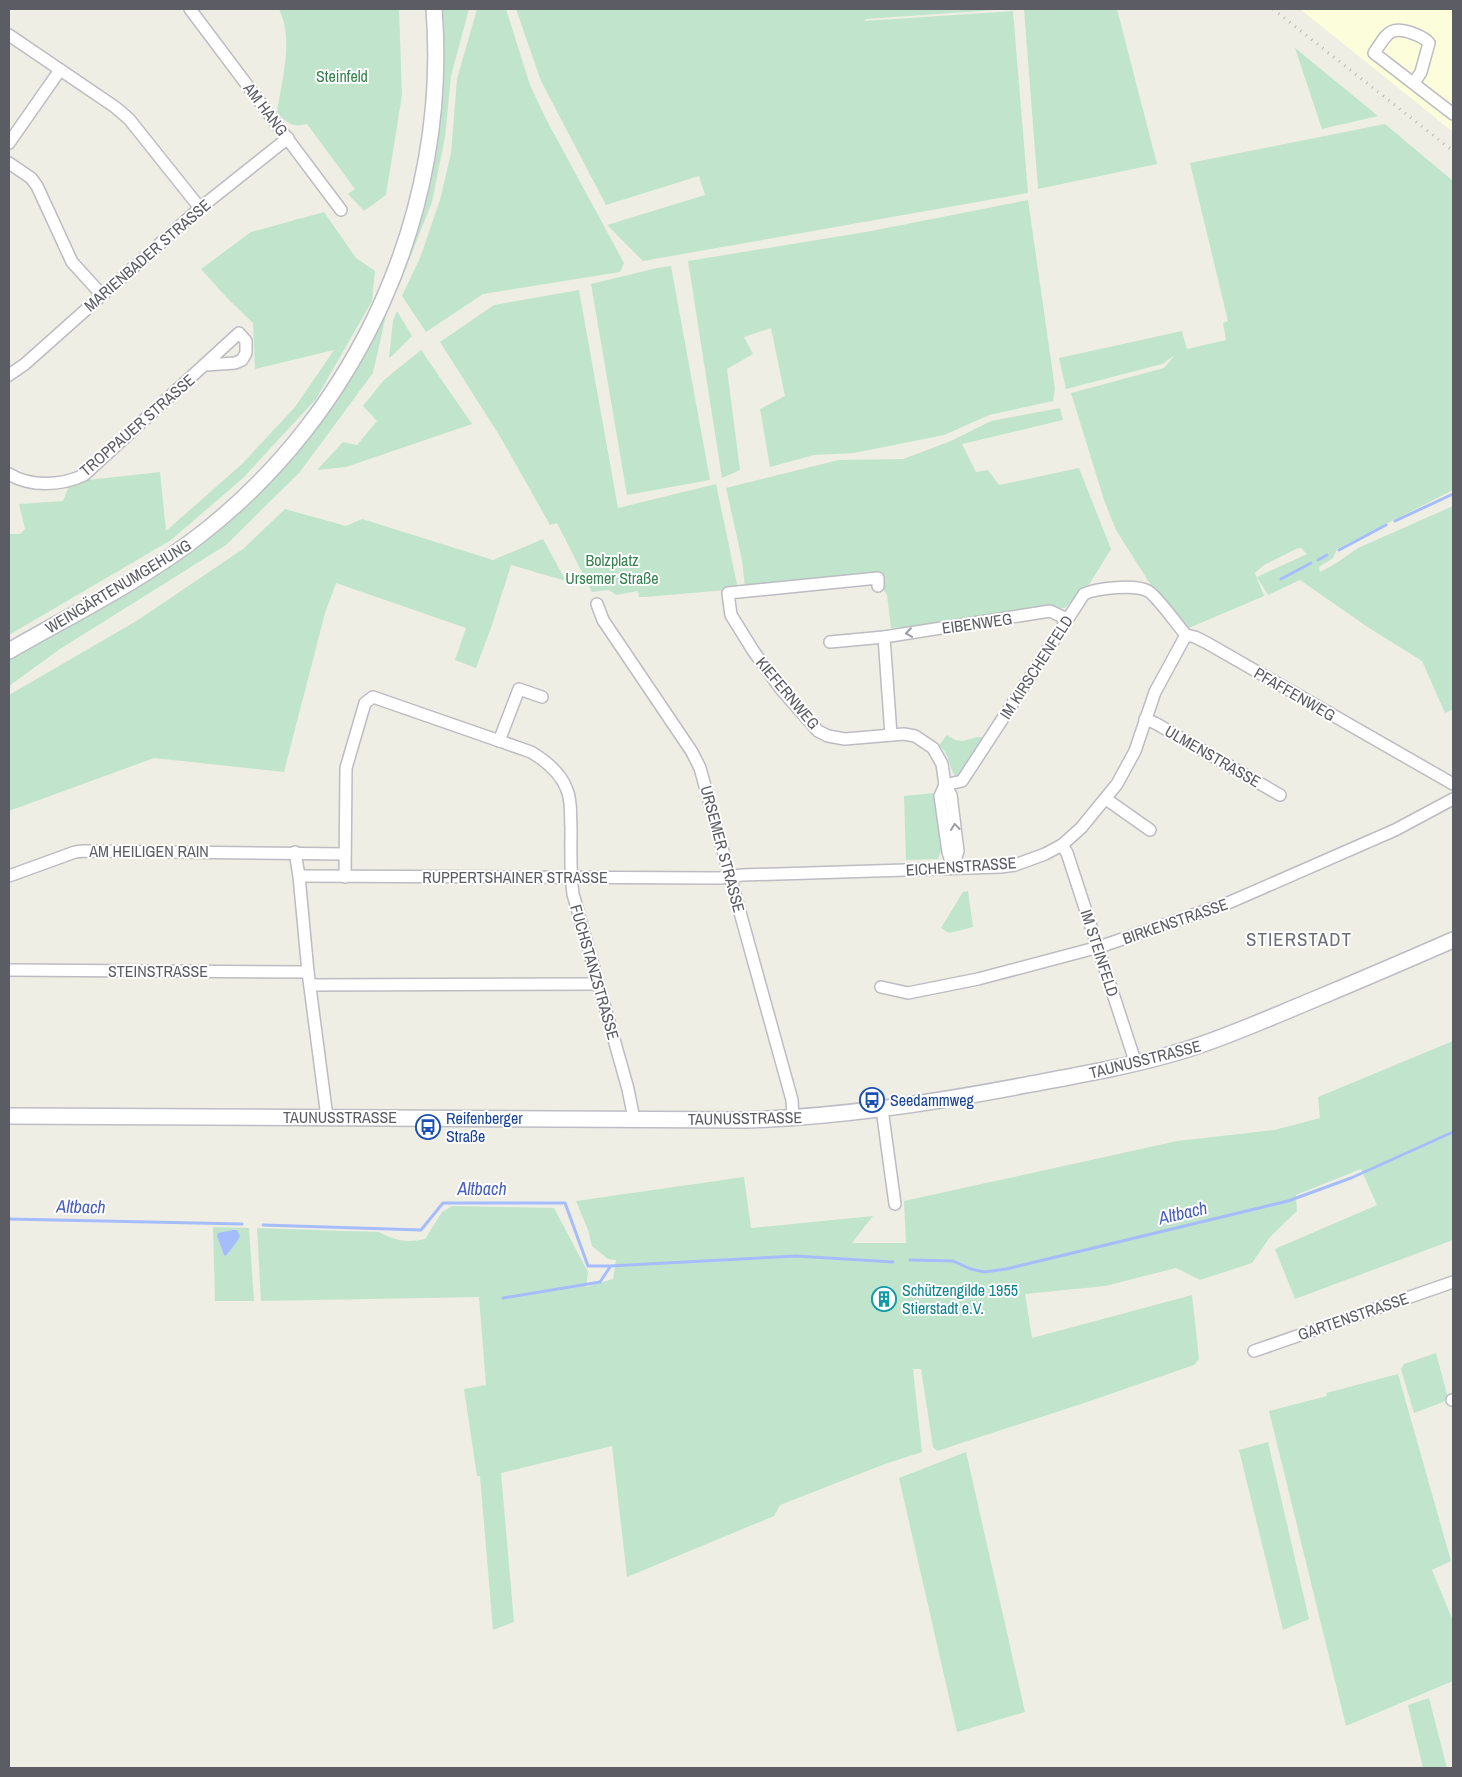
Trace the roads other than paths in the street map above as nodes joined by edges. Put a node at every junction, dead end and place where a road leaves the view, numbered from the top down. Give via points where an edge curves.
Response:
1 (190, 9) edge
2 (434, 9) edge
3 (9, 35) edge
4 (60, 70) junction
5 (1414, 83) junction
6 (1453, 114) edge
7 (288, 138) junction
8 (9, 143) edge
9 (9, 163) edge
10 (200, 208) junction
11 (341, 210) dead end
12 (102, 295) junction
13 (206, 365) dead end
14 (9, 375) edge
15 (9, 474) edge
16 (878, 586) dead end
17 (1148, 591) joint
18 (597, 604) dead end
19 (1067, 619) junction
20 (1186, 635) junction
21 (884, 637) junction
22 (830, 642) dead end
23 (9, 651) edge
24 (542, 697) dead end
25 (1145, 719) junction
26 (892, 735) junction
27 (499, 741) junction
28 (1453, 784) edge
29 (946, 785) junction
30 (1280, 795) dead end
31 (1106, 799) junction
32 (1453, 799) edge
33 (1150, 830) dead end
34 (1062, 844) junction
35 (295, 852) junction
36 (345, 854) junction
37 (953, 869) junction
38 (9, 876) edge
39 (299, 876) junction
40 (345, 877) junction
41 (571, 877) junction
42 (730, 877) junction
43 (1453, 940) edge
44 (1099, 947) junction
45 (9, 970) edge
46 (308, 972) junction
47 (598, 984) junction
48 (311, 985) junction
49 (881, 987) dead end
50 (1136, 1064) junction
51 (882, 1109) junction
52 (9, 1116) edge
53 (327, 1117) junction
54 (634, 1119) junction
55 (793, 1119) junction
56 (895, 1204) dead end
57 (1453, 1282) edge
58 (1254, 1351) dead end

1 - 7 street, AM HANG
2 - 23 street, WEINGÄRTENUMGEHUNG via 436,65 430,138 416,209 376,316 318,413 283,457 200,535 154,568
3 - 4 street
4 - 8 street
4 - 10 street via 129,119
5 - 5 street via 1422,72 1429,43 1399,29 1390,32 1374,53
5 - 6 street
7 - 10 street, MARIENBADER STRASSE
7 - 11 street, AM HANG
9 - 12 street via 37,186 72,262
10 - 12 street, MARIENBADER STRASSE
12 - 14 street, MARIENBADER STRASSE
13 - 15 street, TROPPAUER STRASSE via 84,475 64,483 18,479
16 - 26 street, KIEFERNWEG via 878,578 728,593 731,616 754,652 818,731 845,739
17 - 19 street, IM KIRSCHENFELD via 1125,588 1091,591 1084,594
17 - 20 street, PFAFFENWEG
18 - 42 street, URSEMER STRASSE via 603,620 696,758
19 -> 21 street, EIBENWEG via 1050,612
19 - 29 street, IM KIRSCHENFELD via 962,782
20 - 25 street, EICHENSTRASSE via 1155,692
20 - 28 street, PFAFFENWEG via 1207,643
21 - 22 street, EIBENWEG
21 - 26 street
24 - 27 street via 519,689
25 - 30 street, ULMENSTRASSE
25 - 31 street, EICHENSTRASSE via 1128,764
26 - 29 street, KIEFERNWEG via 915,736 933,748 942,764
27 - 36 street, FUCHSTANZSTRASSE via 373,697 365,703 346,768
27 - 41 street, FUCHSTANZSTRASSE via 542,758 567,789
29 - 37 street, KIEFERNWEG via 940,796
31 - 33 street
31 - 34 street, EICHENSTRASSE
32 - 44 street, BIRKENSTRASSE via 1379,837 1219,906
34 - 37 street, EICHENSTRASSE via 1015,865
34 - 44 street, IM STEINFELD
35 - 36 street
35 - 38 street, AM HEILIGEN RAIN via 79,851
35 - 39 street
36 - 40 street, FUCHSTANZSTRASSE
37 - 42 street, EICHENSTRASSE
39 - 40 street, RUPPERTSHAINER STRASSE
39 - 46 street
40 - 41 street, RUPPERTSHAINER STRASSE
41 - 42 street, RUPPERTSHAINER STRASSE
41 - 47 street, FUCHSTANZSTRASSE
42 - 55 street, URSEMER STRASSE via 792,1100
43 - 50 street, TAUNUSSTRASSE via 1236,1032
44 - 49 street, BIRKENSTRASSE via 978,979 908,992
44 - 50 street, IM STEINFELD
45 - 46 street, STEINSTRASSE
46 - 48 street
47 - 48 street
47 - 54 street, FUCHSTANZSTRASSE
48 - 53 street
50 - 51 street, TAUNUSSTRASSE
51 - 55 street, TAUNUSSTRASSE
51 - 56 street
52 - 53 street, TAUNUSSTRASSE
53 - 54 street, TAUNUSSTRASSE
54 - 55 street, TAUNUSSTRASSE
57 - 58 street, GARTENSTRASSE

